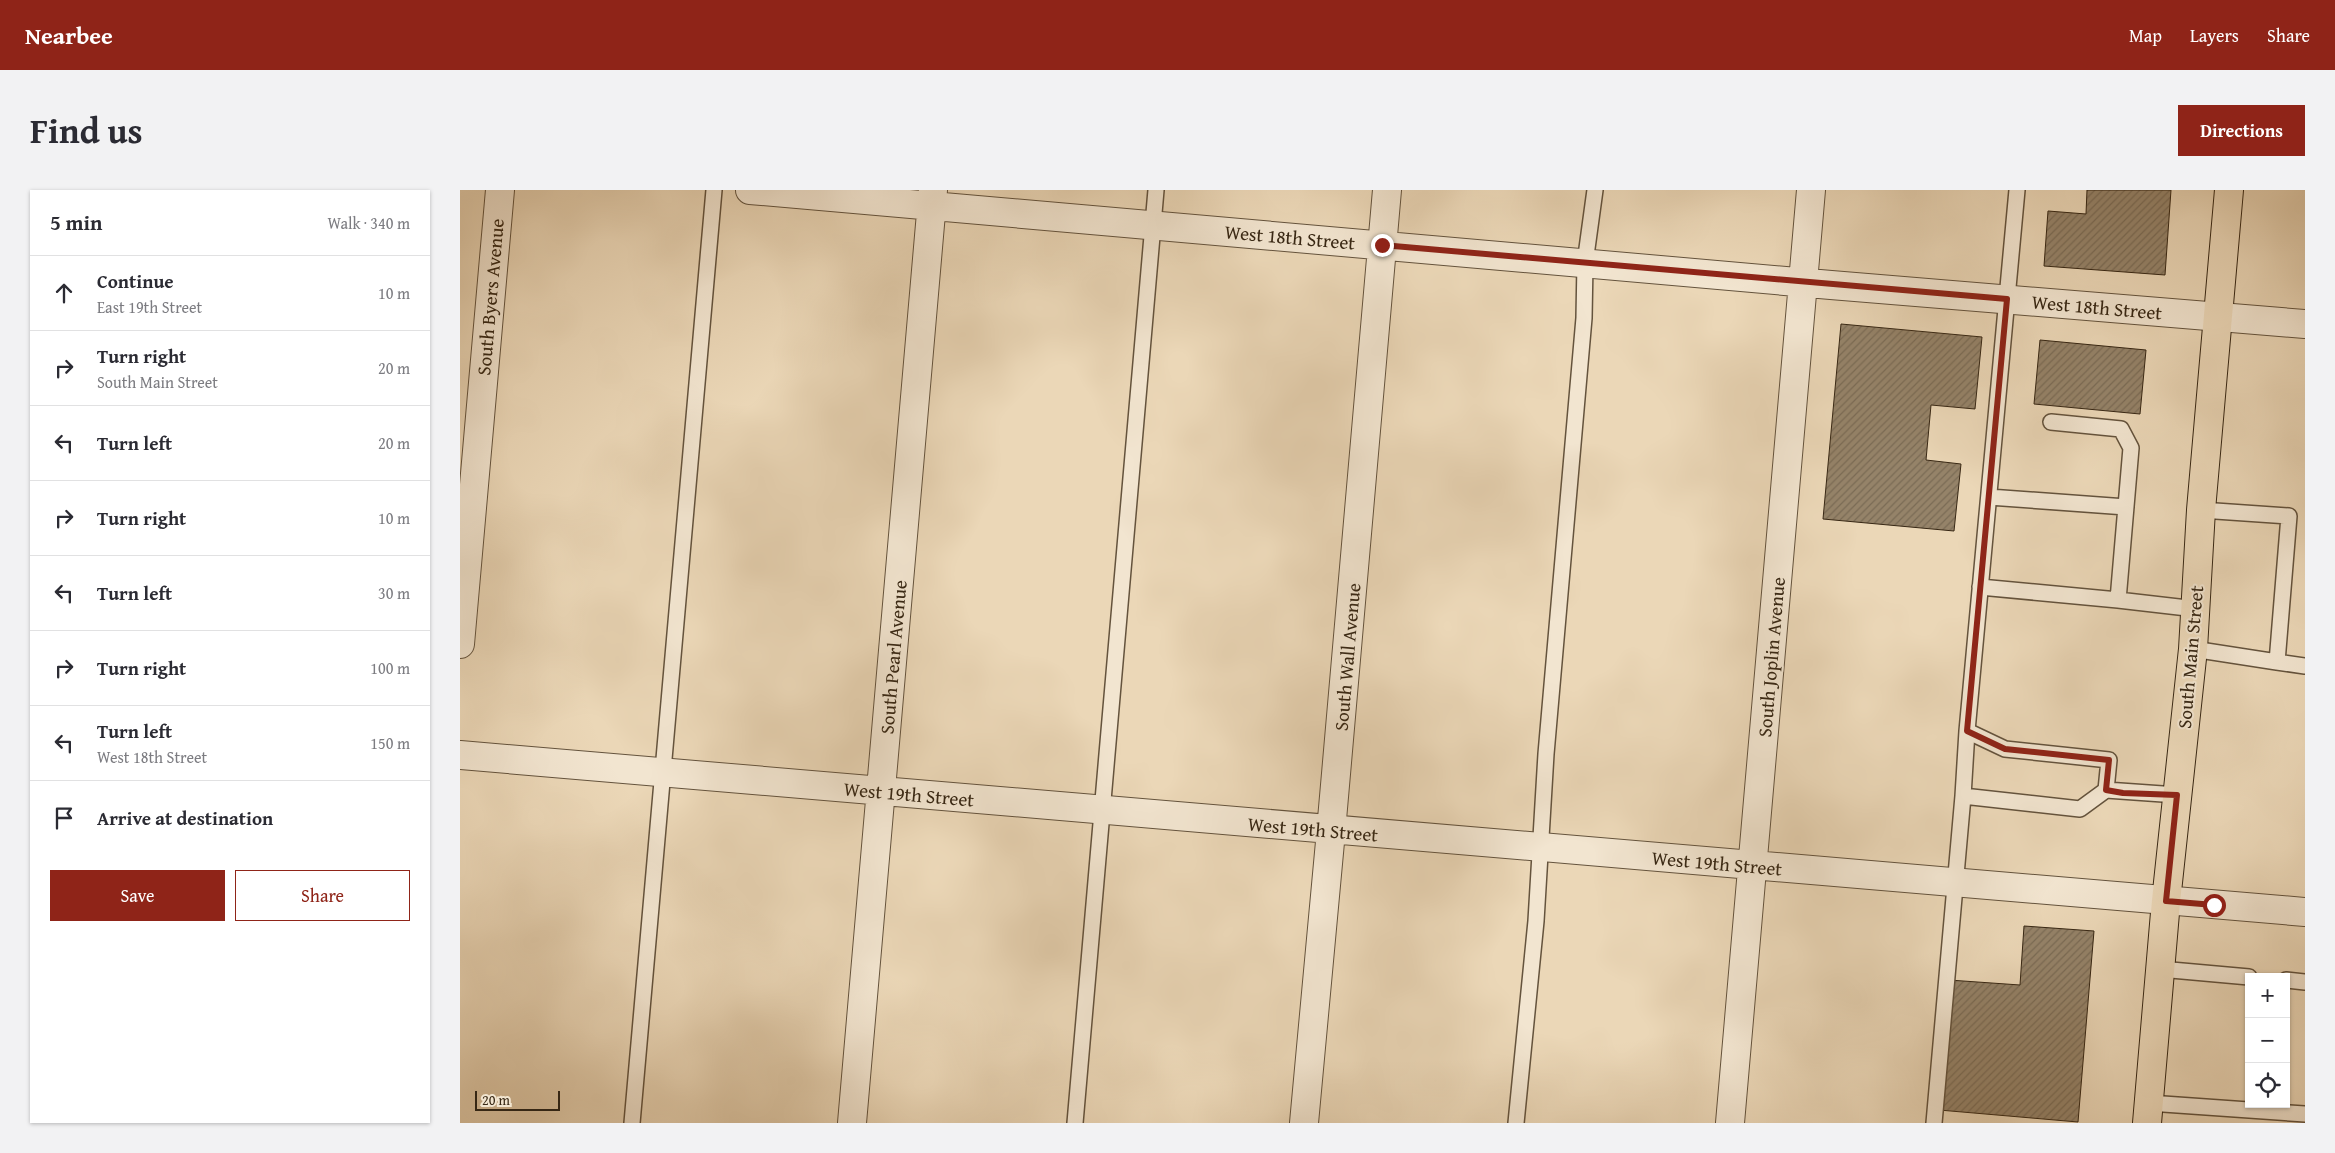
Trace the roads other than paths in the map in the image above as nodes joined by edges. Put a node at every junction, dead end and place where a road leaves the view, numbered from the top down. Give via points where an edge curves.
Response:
1 (500, 190) edge
2 (714, 190) edge
3 (750, 190) edge
4 (1156, 190) edge
5 (1387, 190) edge
6 (1595, 190) edge
7 (1811, 190) edge
8 (2017, 190) edge
9 (2229, 190) edge
10 (932, 198) edge
11 (1153, 225) junction
12 (1382, 245) junction
13 (1585, 263) junction
14 (1803, 283) junction
15 (2007, 299) junction
16 (2218, 316) junction
17 (2305, 324) edge
18 (2051, 422) dead end
19 (1989, 496) junction
20 (2126, 507) junction
21 (2201, 510) junction
22 (1980, 587) junction
23 (2118, 600) junction
24 (2196, 609) junction
25 (460, 644) edge
26 (2193, 650) junction
27 (2278, 662) junction
28 (2305, 666) edge
29 (1967, 731) junction
30 (460, 755) edge
31 (663, 773) junction
32 (2106, 790) junction
33 (881, 792) junction
34 (2177, 795) junction
35 (1963, 796) junction
36 (1102, 811) junction
37 (1332, 831) junction
38 (1539, 848) junction
39 (1753, 866) junction
40 (1955, 883) junction
41 (2166, 901) junction
42 (2305, 912) edge
43 (2160, 969) junction
44 (2245, 977) edge
45 (2290, 980) edge
46 (2305, 982) edge
47 (2148, 1113) edge
48 (2305, 1114) edge
49 (632, 1123) edge
50 (852, 1123) edge
51 (1075, 1123) edge
52 (1304, 1123) edge
53 (1516, 1123) edge
54 (1730, 1123) edge
55 (1934, 1123) edge

1 - 25 street, South Byers Avenue
2 - 31 lane
3 - 10 street, West 18th Street
4 - 11 lane
5 - 12 street, South Wall Avenue
6 - 13 lane
7 - 14 street, South Joplin Avenue
8 - 15 lane
9 - 16 main road, South Main Street
10 - 11 street, West 18th Street
10 - 33 street, South Pearl Avenue
11 - 12 street, West 18th Street
11 - 36 lane
12 - 13 street, West 18th Street
12 - 37 street, South Wall Avenue
13 - 14 street, West 18th Street
13 - 38 lane via 1583,328
14 - 15 street, West 18th Street
14 - 39 street, South Joplin Avenue
15 - 16 street, West 18th Street
15 - 19 lane
16 - 17 street, West 18th Street
16 - 21 main road, South Main Street
18 - 20 lane via 2121,429 2131,448
19 - 20 lane
19 - 22 lane
20 - 23 lane
21 - 24 main road, South Main Street
21 - 27 lane via 2289,516
22 - 23 lane
22 - 29 lane
23 - 24 lane
24 - 26 main road, South Main Street
26 - 27 lane
26 - 34 main road, South Main Street
27 - 28 lane
29 - 32 lane via 2005,749 2109,760
29 - 35 lane
30 - 31 street, West 19th Street
31 - 33 street, West 19th Street
31 - 49 lane
32 - 34 lane
32 - 35 lane via 2080,809
33 - 36 street, West 19th Street
33 - 50 street, South Pearl Avenue
34 - 41 main road, South Main Street
35 - 40 lane
36 - 37 street, West 19th Street
36 - 51 lane
37 - 38 street, West 19th Street
37 - 52 street, South Wall Avenue
38 - 39 street, West 19th Street
38 - 53 lane via 1536,920
39 - 40 street, West 19th Street
39 - 54 street, South Joplin Avenue
40 - 41 street, West 19th Street
40 - 55 lane
41 - 42 street, West 19th Street
41 - 43 main road, South Main Street
43 - 44 lane
43 - 47 main road, South Main Street
45 - 46 lane
47 - 48 lane

